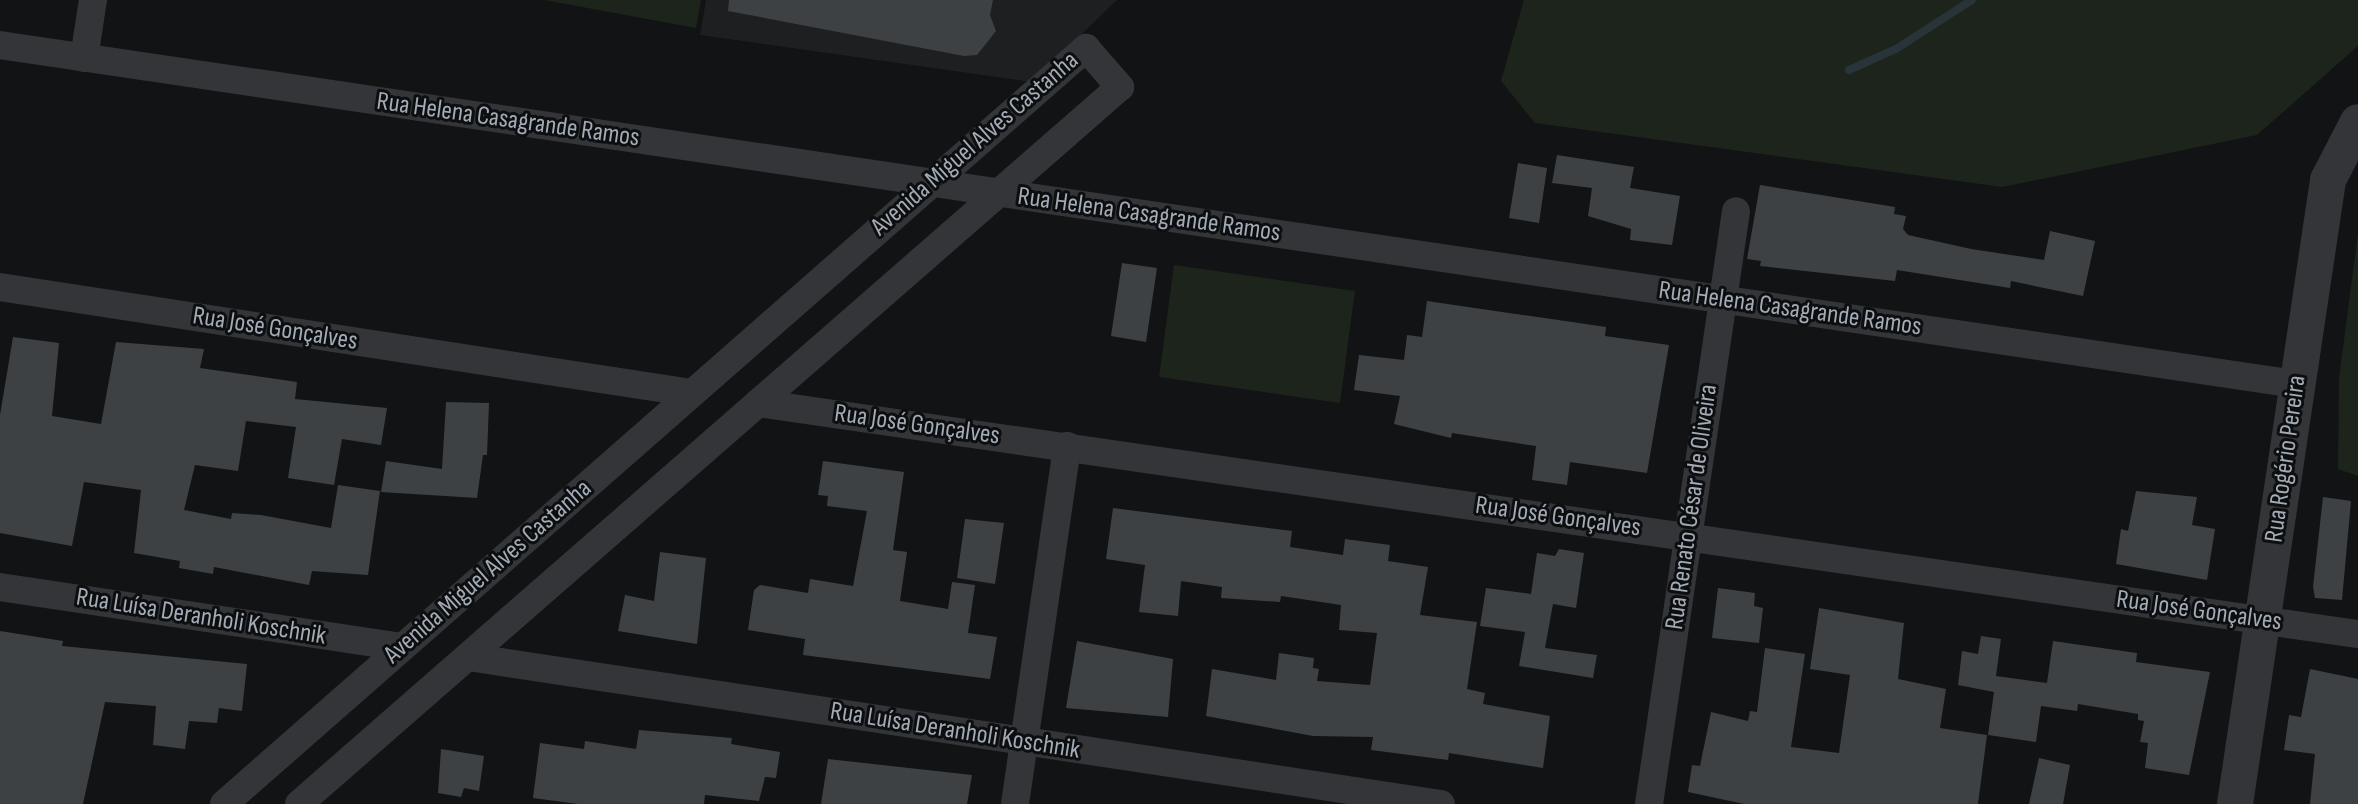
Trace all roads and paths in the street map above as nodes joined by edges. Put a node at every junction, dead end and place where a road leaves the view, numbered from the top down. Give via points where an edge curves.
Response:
1 (93, 0) edge
2 (0, 45) edge
3 (84, 58) junction
4 (2358, 122) edge
5 (929, 182) junction
6 (998, 193) junction
7 (1736, 211) dead end
8 (0, 287) edge
9 (1723, 299) junction
10 (2297, 384) junction
11 (692, 393) junction
12 (758, 403) junction
13 (1067, 446) junction
14 (1688, 536) junction
15 (0, 587) edge
16 (2262, 620) junction
17 (2358, 634) edge
18 (403, 647) junction
19 (468, 657) junction
20 (1024, 741) junction
21 (224, 804) edge
22 (299, 804) edge
23 (1015, 804) edge
24 (1441, 804) edge
25 (1649, 804) edge
26 (2235, 804) edge

1 - 3 street
2 - 3 street, Rua Helena Casagrande Ramos
3 - 5 street, Rua Helena Casagrande Ramos
4 - 10 street, Rua Rogério Pereira via 2328,180
5 - 6 street, Rua Helena Casagrande Ramos
5 - 6 street, Avenida Miguel Alves Castanha via 1086,48 1120,87
5 - 11 street, Avenida Miguel Alves Castanha
6 - 9 street, Rua Helena Casagrande Ramos
6 - 12 street, Avenida Miguel Alves Castanha
7 - 9 street, Rua Renato César de Oliveira
8 - 11 street, Rua José Gonçalves
9 - 10 street, Rua Helena Casagrande Ramos
9 - 14 street, Rua Renato César de Oliveira
10 - 16 street, Rua Rogério Pereira
11 - 18 street, Avenida Miguel Alves Castanha
12 - 13 street, Rua José Gonçalves
12 - 19 street, Avenida Miguel Alves Castanha
13 - 14 street, Rua José Gonçalves
13 - 20 street
14 - 16 street, Rua José Gonçalves
14 - 25 street, Rua Renato César de Oliveira
15 - 18 street, Rua Luísa Deranholi Koschnik
16 - 17 street, Rua José Gonçalves
16 - 26 street, Rua Rogério Pereira
18 - 21 street, Avenida Miguel Alves Castanha
19 - 20 street, Rua Luísa Deranholi Koschnik
19 - 22 street, Avenida Miguel Alves Castanha
20 - 23 street
20 - 24 street, Rua Luísa Deranholi Koschnik

